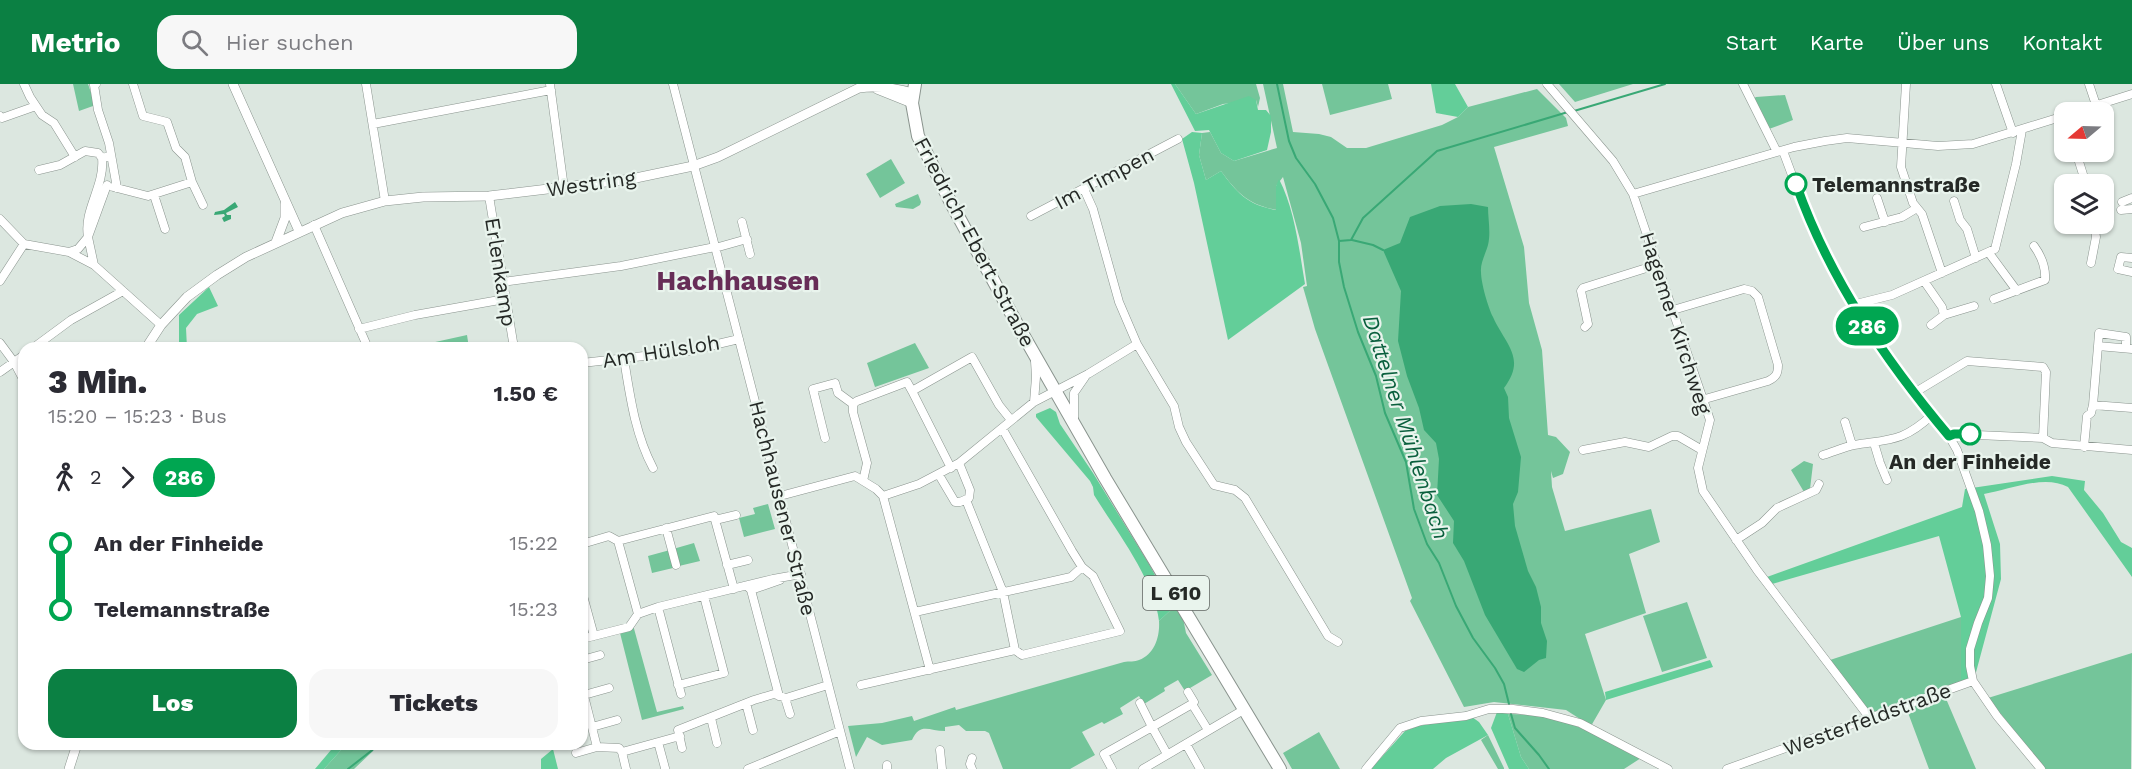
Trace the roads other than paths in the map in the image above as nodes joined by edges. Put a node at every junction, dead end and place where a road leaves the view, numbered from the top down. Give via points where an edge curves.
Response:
1 (24, 84) edge
2 (94, 84) edge
3 (133, 84) edge
4 (233, 84) edge
5 (366, 84) edge
6 (673, 84) edge
7 (1547, 84) edge
8 (1743, 84) edge
9 (1906, 84) edge
10 (1996, 84) edge
11 (2089, 84) edge
12 (869, 85) edge
13 (550, 87) edge
14 (913, 94) edge
15 (2132, 94) edge
16 (2095, 102) edge
17 (2106, 102) edge
18 (36, 106) junction
19 (0, 116) edge
20 (2054, 119) edge
21 (373, 124) junction
22 (2022, 130) junction
23 (2013, 133) junction
24 (1178, 139) dead end
25 (1901, 142) junction
26 (1780, 151) junction
27 (111, 156) junction
28 (75, 157) junction
29 (102, 158) junction
30 (693, 165) junction
31 (39, 170) dead end
32 (192, 182) junction
33 (104, 184) junction
34 (117, 188) junction
35 (564, 188) junction
36 (1084, 189) junction
37 (1633, 194) junction
38 (154, 195) junction
39 (284, 196) junction
40 (489, 196) junction
41 (1877, 198) dead end
42 (2132, 198) edge
43 (385, 201) junction
44 (1953, 201) dead end
45 (203, 206) dead end
46 (1917, 208) junction
47 (2132, 209) edge
48 (1031, 216) dead end
49 (0, 219) edge
50 (742, 222) dead end
51 (1885, 222) junction
52 (1864, 227) dead end
53 (307, 228) junction
54 (165, 229) dead end
55 (2096, 234) edge
56 (88, 237) junction
57 (747, 239) junction
58 (276, 242) junction
59 (24, 244) junction
60 (2034, 246) dead end
61 (715, 248) junction
62 (69, 252) junction
63 (1989, 253) junction
64 (750, 254) dead end
65 (1976, 258) junction
66 (2132, 258) edge
67 (2091, 263) dead end
68 (94, 265) junction
69 (1656, 265) junction
70 (2132, 272) edge
71 (1942, 273) junction
72 (0, 281) edge
73 (1924, 281) junction
74 (502, 282) junction
75 (123, 291) junction
76 (2017, 291) junction
77 (505, 299) junction
78 (1994, 299) dead end
79 (1852, 305) junction
80 (1974, 306) dead end
81 (1673, 310) junction
82 (1944, 315) junction
83 (160, 325) junction
84 (1931, 325) dead end
85 (1585, 327) dead end
86 (359, 329) junction
87 (739, 339) junction
88 (41, 342) edge
89 (150, 342) edge
90 (365, 342) edge
91 (513, 342) edge
92 (0, 343) edge
93 (1137, 344) junction
94 (2098, 346) junction
95 (2129, 349) edge
96 (1035, 356) junction
97 (18, 359) edge
98 (624, 359) junction
99 (14, 362) junction
100 (588, 362) edge
101 (18, 370) edge
102 (0, 372) edge
103 (1088, 374) junction
104 (1055, 390) junction
105 (912, 391) junction
106 (1914, 393) junction
107 (1705, 399) junction
108 (1034, 402) junction
109 (853, 404) junction
110 (2093, 405) junction
111 (2132, 408) edge
112 (1932, 415) junction
113 (1011, 420) junction
114 (1845, 422) dead end
115 (1075, 424) junction
116 (1002, 428) junction
117 (1949, 436) junction
118 (825, 438) dead end
119 (2043, 438) junction
120 (1874, 442) junction
121 (1852, 445) junction
122 (2084, 447) junction
123 (1583, 450) dead end
124 (1702, 450) junction
125 (2132, 450) edge
126 (1823, 455) dead end
127 (959, 463) junction
128 (653, 468) dead end
129 (951, 468) junction
130 (939, 475) junction
131 (1887, 480) dead end
132 (863, 481) junction
133 (1820, 484) dead end
134 (780, 496) junction
135 (883, 496) junction
136 (966, 500) junction
137 (736, 515) dead end
138 (715, 520) junction
139 (666, 528) junction
140 (1736, 540) junction
141 (618, 541) junction
142 (588, 542) edge
143 (748, 560) dead end
144 (676, 565) dead end
145 (727, 565) junction
146 (1082, 567) junction
147 (801, 574) junction
148 (749, 588) junction
149 (734, 589) junction
150 (1003, 592) junction
151 (704, 596) junction
152 (658, 607) junction
153 (915, 612) junction
154 (588, 614) edge
155 (638, 614) junction
156 (594, 636) junction
157 (588, 638) edge
158 (1338, 642) dead end
159 (1015, 650) junction
160 (600, 655) dead end
161 (588, 658) edge
162 (930, 670) junction
163 (1973, 681) junction
164 (678, 684) junction
165 (828, 686) junction
166 (861, 686) dead end
167 (609, 688) dead end
168 (588, 691) edge
169 (1188, 692) dead end
170 (681, 694) dead end
171 (782, 697) junction
172 (746, 703) junction
173 (1140, 703) dead end
174 (1192, 704) junction
175 (1245, 709) junction
176 (588, 712) edge
177 (790, 714) dead end
178 (1869, 717) junction
179 (711, 718) junction
180 (617, 720) dead end
181 (1152, 727) junction
182 (592, 728) junction
183 (753, 730) dead end
184 (1208, 730) junction
185 (840, 731) junction
186 (680, 736) junction
187 (658, 742) junction
188 (717, 742) dead end
189 (1186, 744) junction
190 (597, 747) junction
191 (682, 748) dead end
192 (75, 750) edge
193 (586, 750) edge
194 (588, 750) edge
195 (940, 750) dead end
196 (622, 752) junction
197 (576, 753) dead end
198 (1167, 754) junction
199 (972, 758) dead end
200 (665, 768) edge
201 (69, 769) edge
202 (626, 769) edge
203 (748, 769) edge
204 (850, 769) edge
205 (942, 769) edge
206 (972, 769) edge
207 (1112, 769) edge
208 (1143, 769) edge
209 (1200, 769) edge
210 (1280, 769) edge
211 (1366, 769) edge
212 (1668, 769) edge
213 (1727, 769) edge
214 (2040, 769) edge

1 - 18 street
2 - 27 street
3 - 32 street via 143,116 167,122 176,148 185,157
4 - 39 street
5 - 21 street
6 - 30 street, Hachhausener Straße
7 - 37 street, Hagemer Kirchweg via 1613,161
8 - 26 street
9 - 25 street
10 - 23 street
11 - 16 street
12 - 14 street, Westring
12 - 30 street, Westring
13 - 21 street
13 - 35 street
14 - 96 main road, Friedrich-Ebert-Straße / L 610 via 922,148
15 - 17 street
18 - 19 street
18 - 28 street via 54,123
20 - 22 street
21 - 43 street
22 - 23 street
22 - 63 street via 1995,249
23 - 25 street via 1973,144
24 - 36 street, Im Timpen
25 - 26 street via 1847,138
25 - 46 street via 1901,167
26 - 37 street
26 - 79 street via 1811,226
27 - 29 street
27 - 34 street
28 - 29 street via 86,151
28 - 31 street
29 - 33 street
30 - 35 street, Westring
30 - 61 street, Hachhausener Straße
32 - 38 street
32 - 45 street
33 - 34 street
33 - 56 street
34 - 38 street
35 - 40 street, Westring
36 - 48 street, Im Timpen
36 - 93 street via 1119,302
37 - 69 street, Hagemer Kirchweg
38 - 54 street
39 - 53 street
39 - 58 street via 285,218
40 - 43 street, Westring
40 - 74 street, Erlenkamp
41 - 51 street
42 - 47 street via 2122,206
43 - 53 street, Westring
44 - 65 street
46 - 51 street
46 - 71 street
49 - 59 street
50 - 57 street
51 - 52 street
53 - 58 street, Westring
53 - 86 street
55 - 67 street
56 - 62 street via 78,249
56 - 68 street
57 - 61 street
57 - 64 street
58 - 83 street, Westring via 246,256 194,291
59 - 62 street
59 - 72 street
60 - 76 street via 2046,271 2045,280
61 - 74 street via 621,267
61 - 87 street, Hachhausener Straße
62 - 68 street
63 - 65 street
63 - 76 street
65 - 71 street
66 - 70 street via 2121,257 2118,269
68 - 75 street
69 - 81 street, Hagemer Kirchweg
69 - 85 street via 1583,288 1581,297 1588,324
71 - 73 street
73 - 79 street via 1892,295
73 - 82 street
74 - 77 street, Erlenkamp
75 - 83 street
75 - 88 street
76 - 78 street
77 - 86 street
77 - 91 street, Erlenkamp
79 - 106 street
80 - 82 street
81 - 107 street, Hagemer Kirchweg
81 - 107 street via 1744,289 1758,297 1778,372 1768,381
82 - 84 street
83 - 89 street, Westring
86 - 90 street
87 - 98 street, Am Hülsloh via 688,351
87 - 134 street, Hachhausener Straße
92 - 99 street
93 - 103 street
93 - 158 street via 1174,406 1179,427 1209,480 1245,498 1328,636
94 - 95 street
94 - 95 street via 2099,333 2126,337
94 - 110 street
96 - 104 main road, Friedrich-Ebert-Straße / L 610
96 - 108 street, Friedrich-Ebert-Straße
97 - 99 street
98 - 100 street, Am Hülsloh
98 - 128 street via 633,414
99 - 101 street
99 - 102 street
103 - 104 street
103 - 115 street via 1074,393
104 - 108 street
104 - 115 main road, Friedrich-Ebert-Straße / L 610
105 - 109 street via 907,382
105 - 113 street via 972,357
105 - 129 street
106 - 112 street
106 - 119 street via 1967,361 2043,367
107 - 124 street, Hagemer Kirchweg via 1710,420
108 - 113 street
109 - 118 street via 838,393 835,383 813,389
109 - 132 street via 867,463
110 - 111 street
110 - 122 street via 2087,416
112 - 117 street
112 - 120 street via 1918,428 1892,441
113 - 116 street
114 - 121 street
115 - 175 main road, Friedrich-Ebert-Straße / L 610
116 - 127 street
116 - 146 street
117 - 119 street
117 - 163 street via 1979,511 1987,545 1988,598 1970,649
119 - 122 street
120 - 121 street
120 - 131 street
121 - 126 street
122 - 125 street
123 - 124 street via 1625,442 1649,447 1678,436
124 - 140 street, Hagemer Kirchweg via 1698,468 1702,491
127 - 129 street
127 - 136 street via 970,490
129 - 130 street
130 - 135 street
130 - 136 street via 955,502
132 - 134 street via 855,476
132 - 135 street
133 - 140 street via 1816,490 1777,508
134 - 147 street, Hachhausener Straße
135 - 153 street
136 - 150 street
137 - 138 street
138 - 139 street via 714,516
138 - 145 street
139 - 141 street
139 - 144 street
140 - 178 street, Hagemer Kirchweg
141 - 142 street via 609,536
141 - 155 street
143 - 145 street
145 - 149 street
146 - 150 street via 1071,577
146 - 159 street via 1093,576 1120,631 1022,656
147 - 148 street
147 - 165 street, Hachhausener Straße
148 - 149 street
148 - 171 street
149 - 151 street
150 - 153 street
150 - 159 street
151 - 152 street
151 - 164 street via 724,673
152 - 155 street
152 - 164 street
153 - 162 street
154 - 156 street
155 - 156 street via 628,627
156 - 157 street
159 - 162 street
160 - 161 street
162 - 166 street
163 - 178 street, Westerfeldstraße
163 - 214 street
164 - 170 street
165 - 171 street
165 - 185 street, Hachhausener Straße
167 - 168 street
169 - 174 street
171 - 172 street via 774,694
171 - 177 street
172 - 179 street
172 - 183 street
173 - 181 street
174 - 181 street
174 - 184 street
175 - 184 street
175 - 210 main road, Friedrich-Ebert-Straße / L 610
176 - 182 street
178 - 213 street, Westerfeldstraße
179 - 186 street via 678,730
179 - 188 street
180 - 182 street
181 - 198 street
181 - 207 street via 1104,754
182 - 190 street
184 - 189 street
185 - 203 street
185 - 204 street, Hachhausener Straße
186 - 187 street
186 - 191 street
187 - 196 street
187 - 200 street
189 - 198 street
189 - 209 street
190 - 194 street
190 - 196 street via 619,748
192 - 201 street
193 - 197 street
195 - 205 street
196 - 202 street
198 - 208 street
199 - 206 street
211 - 212 street via 1400,728 1489,709 1513,709 1580,723

